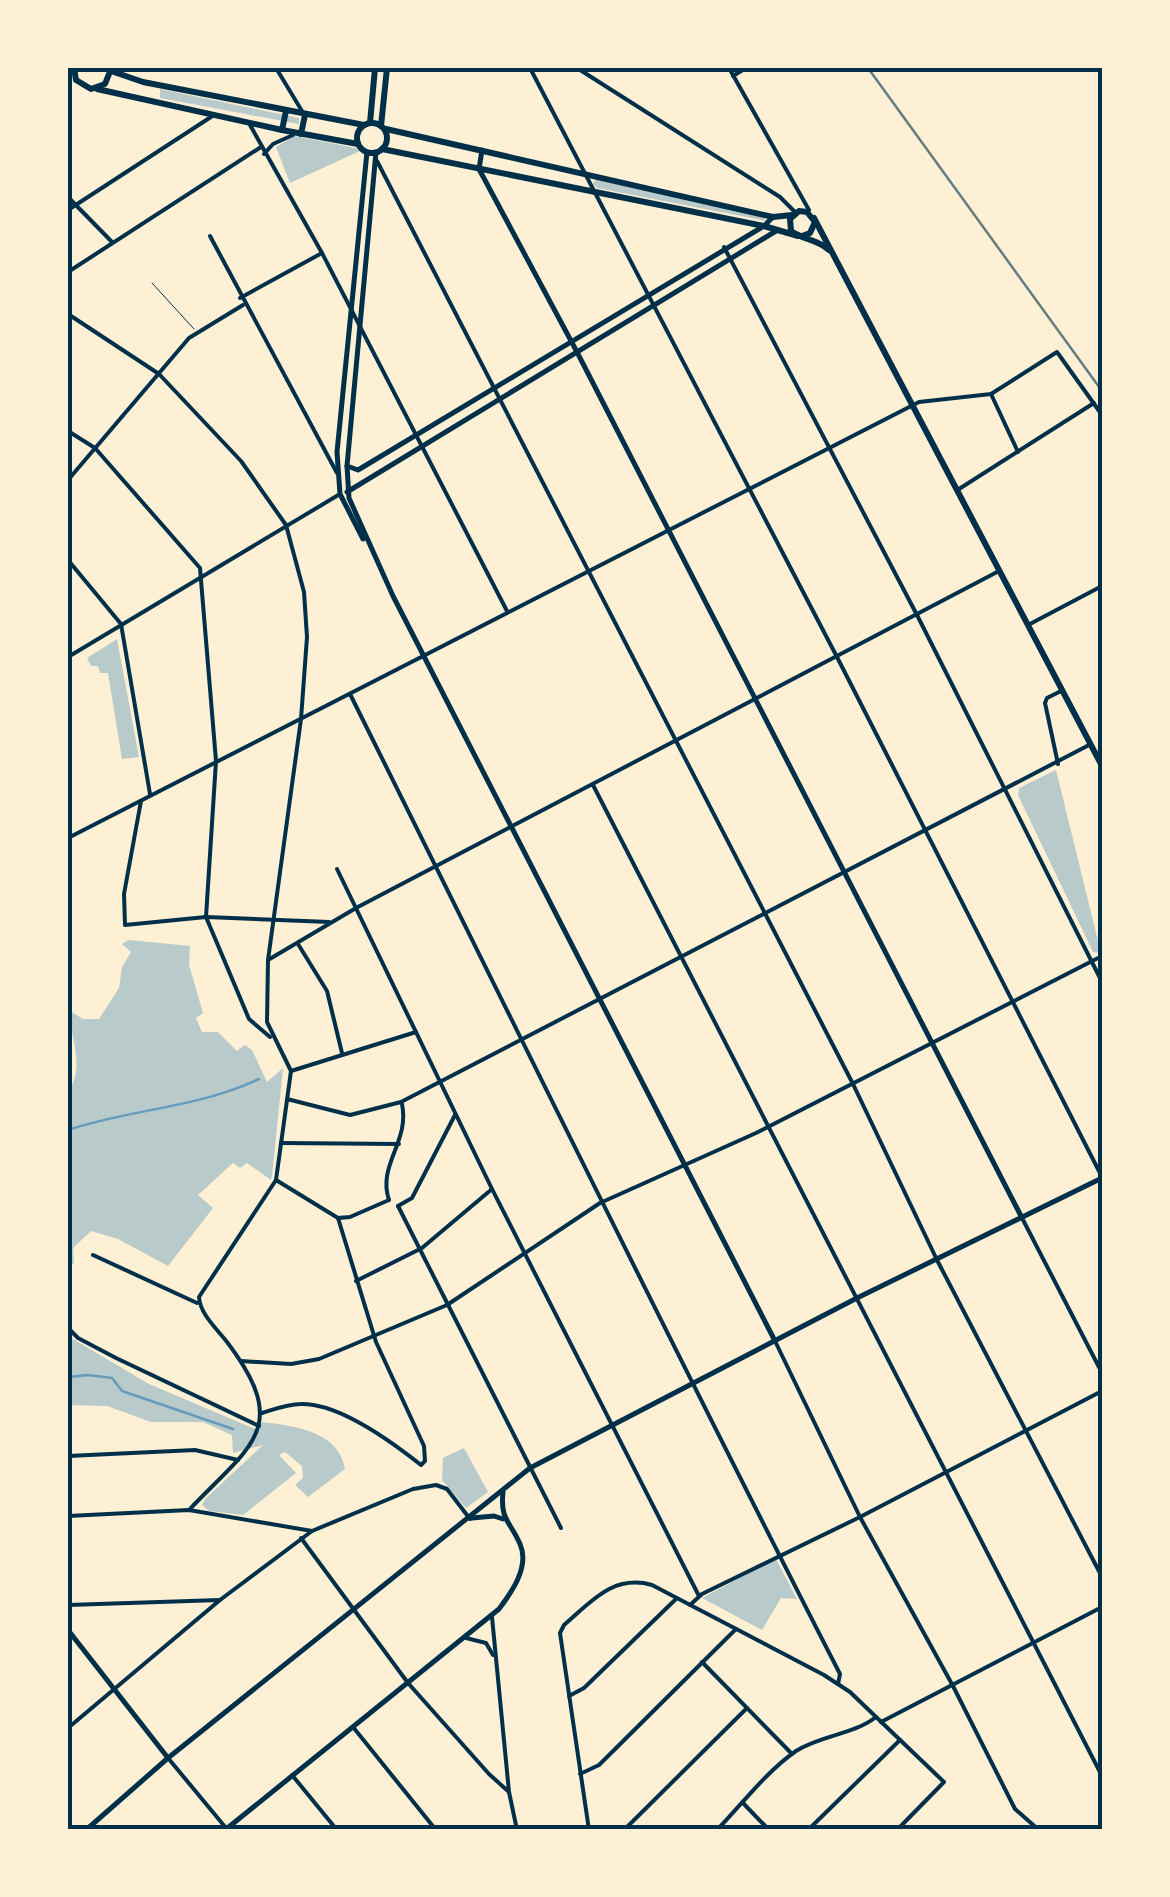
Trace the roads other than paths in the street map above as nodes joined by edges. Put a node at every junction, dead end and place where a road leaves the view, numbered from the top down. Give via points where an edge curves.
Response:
1 (74, 68) edge
2 (276, 68) edge
3 (375, 68) edge
4 (387, 68) edge
5 (530, 68) edge
6 (577, 68) edge
7 (729, 68) edge
8 (746, 68) edge
9 (111, 69) edge
10 (733, 76) junction
11 (156, 85) junction
12 (71, 88) dead end
13 (85, 88) junction
14 (96, 89) junction
15 (152, 102) junction
16 (286, 111) junction
17 (214, 115) junction
18 (304, 115) junction
19 (248, 123) junction
20 (367, 124) junction
21 (384, 128) junction
22 (282, 130) junction
23 (301, 134) junction
24 (358, 144) junction
25 (261, 147) junction
26 (482, 150) junction
27 (367, 152) junction
28 (264, 154) junction
29 (378, 154) junction
30 (479, 169) junction
31 (582, 172) junction
32 (594, 191) junction
33 (68, 197) edge
34 (76, 205) junction
35 (68, 210) edge
36 (794, 214) junction
37 (812, 216) junction
38 (773, 217) junction
39 (764, 226) junction
40 (777, 231) junction
41 (210, 236) dead end
42 (800, 236) junction
43 (112, 242) junction
44 (724, 247) junction
45 (322, 253) junction
46 (833, 255) junction
47 (731, 260) junction
48 (68, 272) edge
49 (152, 283) dead end
50 (648, 292) junction
51 (240, 298) junction
52 (244, 304) junction
53 (655, 306) junction
54 (350, 308) junction
55 (68, 314) edge
56 (360, 331) junction
57 (196, 332) junction
58 (570, 339) junction
59 (577, 352) junction
60 (159, 374) junction
61 (493, 387) junction
62 (991, 394) junction
63 (500, 400) junction
64 (1094, 403) junction
65 (912, 406) junction
66 (1102, 415) edge
67 (68, 431) edge
68 (414, 434) junction
69 (828, 447) junction
70 (94, 448) junction
71 (422, 448) junction
72 (1018, 452) junction
73 (346, 466) junction
74 (358, 470) junction
75 (337, 473) junction
76 (68, 480) edge
77 (364, 482) junction
78 (748, 488) junction
79 (956, 491) junction
80 (344, 493) junction
81 (286, 526) junction
82 (669, 529) junction
83 (68, 560) edge
84 (588, 571) junction
85 (999, 571) junction
86 (202, 575) junction
87 (1102, 586) edge
88 (506, 611) junction
89 (917, 614) junction
90 (121, 624) junction
91 (1028, 625) junction
92 (423, 654) junction
93 (68, 657) edge
94 (837, 657) junction
95 (1062, 691) junction
96 (350, 694) junction
97 (757, 700) junction
98 (302, 719) junction
99 (676, 742) junction
100 (1091, 744) junction
101 (216, 760) junction
102 (1058, 764) junction
103 (1102, 766) edge
104 (593, 785) junction
105 (1008, 790) junction
106 (151, 796) junction
107 (141, 801) junction
108 (512, 826) junction
109 (925, 831) junction
110 (68, 838) edge
111 (436, 866) junction
112 (337, 870) dead end
113 (842, 871) junction
114 (356, 908) junction
115 (763, 914) junction
116 (206, 917) junction
117 (273, 921) junction
118 (331, 921) junction
119 (298, 944) junction
120 (682, 956) junction
121 (1102, 956) edge
122 (268, 960) junction
123 (1092, 962) junction
124 (1102, 982) edge
125 (600, 998) junction
126 (1012, 1001) junction
127 (417, 1032) junction
128 (522, 1038) junction
129 (275, 1041) junction
130 (932, 1043) junction
131 (342, 1053) junction
132 (291, 1071) junction
133 (442, 1082) junction
134 (853, 1084) junction
135 (286, 1099) junction
136 (402, 1102) junction
137 (456, 1114) junction
138 (769, 1126) junction
139 (281, 1143) junction
140 (398, 1144) junction
141 (686, 1167) junction
142 (1102, 1177) edge
143 (276, 1180) junction
144 (492, 1189) junction
145 (389, 1200) junction
146 (600, 1203) junction
147 (398, 1206) junction
148 (1021, 1216) junction
149 (338, 1218) junction
150 (418, 1250) junction
151 (524, 1252) junction
152 (93, 1255) dead end
153 (937, 1260) junction
154 (356, 1281) junction
155 (857, 1298) junction
156 (199, 1304) junction
157 (447, 1305) junction
158 (68, 1328) edge
159 (376, 1335) junction
160 (775, 1341) junction
161 (241, 1361) junction
162 (1102, 1372) edge
163 (692, 1383) junction
164 (1102, 1391) edge
165 (262, 1412) junction
166 (611, 1425) junction
167 (259, 1426) junction
168 (1028, 1432) junction
169 (68, 1456) edge
170 (238, 1460) junction
171 (530, 1468) junction
172 (946, 1473) junction
173 (503, 1490) junction
174 (189, 1510) junction
175 (68, 1516) edge
176 (860, 1517) junction
177 (470, 1518) junction
178 (503, 1519) junction
179 (560, 1528) dead end
180 (312, 1531) junction
181 (301, 1538) junction
182 (779, 1555) junction
183 (1102, 1576) edge
184 (699, 1596) junction
185 (676, 1598) junction
186 (220, 1600) junction
187 (68, 1605) edge
188 (690, 1605) junction
189 (1102, 1607) edge
190 (352, 1611) junction
191 (492, 1617) junction
192 (736, 1628) junction
193 (68, 1630) edge
194 (465, 1638) junction
195 (1034, 1642) junction
196 (495, 1659) junction
197 (702, 1662) junction
198 (408, 1682) junction
199 (838, 1684) junction
200 (953, 1686) junction
201 (113, 1690) junction
202 (569, 1696) junction
203 (747, 1708) junction
204 (878, 1719) junction
205 (353, 1727) junction
206 (68, 1728) edge
207 (900, 1740) junction
208 (792, 1754) junction
209 (168, 1758) junction
210 (580, 1774) junction
211 (292, 1775) junction
212 (1102, 1776) edge
213 (509, 1792) junction
214 (744, 1803) junction
215 (226, 1829) edge
216 (86, 1830) edge
217 (336, 1830) edge
218 (436, 1830) edge
219 (517, 1830) edge
220 (589, 1830) edge
221 (624, 1830) edge
222 (717, 1830) edge
223 (769, 1830) edge
224 (808, 1830) edge
225 (897, 1830) edge
226 (1039, 1830) edge

1 - 13 main road
2 - 18 street
3 - 20 main road
4 - 21 main road
5 - 31 street
6 - 36 street via 780,197
7 - 10 street
8 - 10 street
9 - 11 main road
9 - 14 main road
10 - 37 street
11 - 15 main road
11 - 16 main road
12 - 13 main road
13 - 14 main road
14 - 15 main road
15 - 17 main road
16 - 18 main road
16 - 22 main road
17 - 19 main road
17 - 34 street
18 - 20 main road
18 - 23 main road
19 - 22 main road
19 - 25 street
20 - 21 main road
20 - 24 main road
21 - 26 main road
21 - 29 main road
22 - 23 main road
23 - 24 main road
23 - 28 street
24 - 27 main road
25 - 28 street
25 - 43 street
26 - 30 main road
26 - 31 main road
27 - 29 main road
27 - 54 main road
28 - 45 street
29 - 30 main road
29 - 56 main road
29 - 61 street
30 - 32 main road
30 - 58 main road
31 - 32 street
31 - 38 main road
32 - 39 main road
32 - 50 street
33 - 34 street
34 - 35 street
34 - 43 street
36 - 37 main road
36 - 38 main road
36 - 42 main road via 790,227
37 - 42 main road via 813,230
37 - 46 main road
38 - 39 main road
39 - 40 main road
39 - 44 main road
40 - 42 main road
40 - 47 main road
41 - 51 street
42 - 46 main road
43 - 48 street
44 - 47 street
44 - 50 main road
45 - 51 street
45 - 54 street
46 - 65 main road
47 - 53 main road
47 - 69 street
49 - 57 lane
50 - 53 street
50 - 58 main road
51 - 52 street
52 - 57 street
52 - 75 street
53 - 59 main road
53 - 78 street
54 - 56 street
54 - 75 main road
55 - 60 street
56 - 68 street
56 - 73 main road
57 - 60 street
58 - 59 main road
58 - 61 main road
59 - 63 main road
59 - 82 main road
60 - 70 street
60 - 81 street via 240,461
61 - 63 street
61 - 68 main road
62 - 64 street via 1057,352
62 - 65 street
62 - 72 street
63 - 71 main road
63 - 84 street
64 - 66 street
64 - 72 street
65 - 69 street
65 - 79 main road
67 - 70 street
68 - 71 street
68 - 74 main road
69 - 78 street
69 - 89 street
70 - 76 street
70 - 86 street
71 - 77 main road
71 - 88 street
72 - 79 street
73 - 74 main road
73 - 80 main road
74 - 77 main road
75 - 80 main road
77 - 80 main road
78 - 82 street
78 - 94 street
79 - 85 main road
80 - 81 street
80 - 92 main road
81 - 86 street
81 - 98 street via 306,611
82 - 84 street
82 - 97 main road
83 - 90 street
84 - 88 street
84 - 99 street
85 - 89 street
85 - 91 main road
86 - 90 street
86 - 101 street
87 - 91 street
88 - 92 street
89 - 94 street
89 - 105 street
90 - 93 street
90 - 106 street
91 - 95 main road
92 - 96 street
92 - 108 main road
94 - 97 street
94 - 109 street
95 - 100 main road
95 - 102 street via 1045,703
96 - 98 street
96 - 111 street
97 - 99 street
97 - 113 main road
98 - 101 street
98 - 117 street
99 - 104 street
99 - 115 street
100 - 102 street
100 - 103 main road
101 - 106 street
101 - 116 street
102 - 105 street
104 - 108 street
104 - 120 street
105 - 109 street
105 - 123 street
106 - 107 street
107 - 110 street
107 - 116 street via 124,894 126,925
108 - 111 street
108 - 125 main road
109 - 113 street
109 - 126 street
111 - 114 street
111 - 128 street
112 - 114 street
113 - 115 street
113 - 130 main road
114 - 118 street
114 - 127 street
115 - 120 street
115 - 134 street
116 - 117 street
116 - 129 street via 249,1019
117 - 118 street
117 - 122 street
118 - 119 street
119 - 122 street
119 - 131 street via 327,991
120 - 125 street
120 - 138 street
121 - 123 street
122 - 129 street via 266,1016
123 - 124 street
123 - 126 street
125 - 128 street
125 - 141 main road
126 - 130 street
126 - 142 street
127 - 131 street
127 - 133 street
128 - 133 street
128 - 146 street
129 - 132 street
130 - 134 street
130 - 148 main road
131 - 132 street
132 - 135 street
133 - 136 street
133 - 137 street
134 - 138 street
134 - 153 street
135 - 136 street via 350,1115
135 - 139 street
136 - 140 street
137 - 144 street
137 - 147 street via 412,1198
138 - 141 street
138 - 155 street
139 - 140 street
139 - 143 street
140 - 145 street via 385,1179
141 - 146 street
141 - 160 main road
142 - 148 main road
143 - 149 street
143 - 156 street via 201,1290
144 - 150 street
144 - 151 street
145 - 147 street
145 - 149 street
146 - 151 street
146 - 163 street
147 - 150 street
148 - 153 main road
148 - 162 street
149 - 154 street
150 - 154 street
150 - 157 street
151 - 157 street
151 - 166 street
152 - 156 street
153 - 155 main road
153 - 168 street
154 - 159 street
155 - 160 main road
155 - 172 street
156 - 161 street
157 - 159 street
157 - 171 street
158 - 167 street
159 - 161 street via 305,1363
159 - 165 street via 426,1452 423,1464 320,1406
160 - 163 main road
160 - 176 street
161 - 165 street
163 - 166 main road
163 - 182 street
164 - 168 street
165 - 167 street
166 - 171 main road
166 - 184 street
167 - 170 street
168 - 172 street
168 - 183 street
169 - 170 street via 195,1450
170 - 174 street
171 - 173 main road
171 - 179 street
172 - 176 street
172 - 195 street
173 - 177 main road
173 - 178 main road
174 - 175 street
174 - 180 street
176 - 182 street
176 - 200 street
177 - 178 main road
177 - 180 street via 447,1489 424,1486
177 - 190 main road
178 - 191 main road via 521,1544 522,1564
180 - 181 street
181 - 186 street
181 - 190 street
182 - 184 street
182 - 199 street via 840,1674
184 - 188 street
185 - 188 street
185 - 202 street
185 - 202 street via 646,1583 617,1584 564,1625
186 - 187 street
186 - 201 street
188 - 192 street
189 - 195 street
190 - 198 street
190 - 209 main road
191 - 194 main road
191 - 196 street
192 - 197 street
192 - 199 street
193 - 201 main road
194 - 196 street via 486,1643
194 - 198 main road
195 - 200 street
195 - 212 street
196 - 213 street
197 - 203 street
197 - 210 street via 600,1765
198 - 205 main road
198 - 213 street
199 - 204 street
200 - 204 street
200 - 226 street via 1015,1809
201 - 206 street
201 - 209 main road
202 - 210 street
203 - 208 street
203 - 221 street
204 - 207 street
204 - 208 street
205 - 211 main road
205 - 218 street
207 - 224 street
207 - 225 street via 944,1782
208 - 214 street
209 - 215 street
209 - 216 main road
210 - 220 street
211 - 215 main road
211 - 217 street
213 - 219 street
214 - 222 street
214 - 223 street

